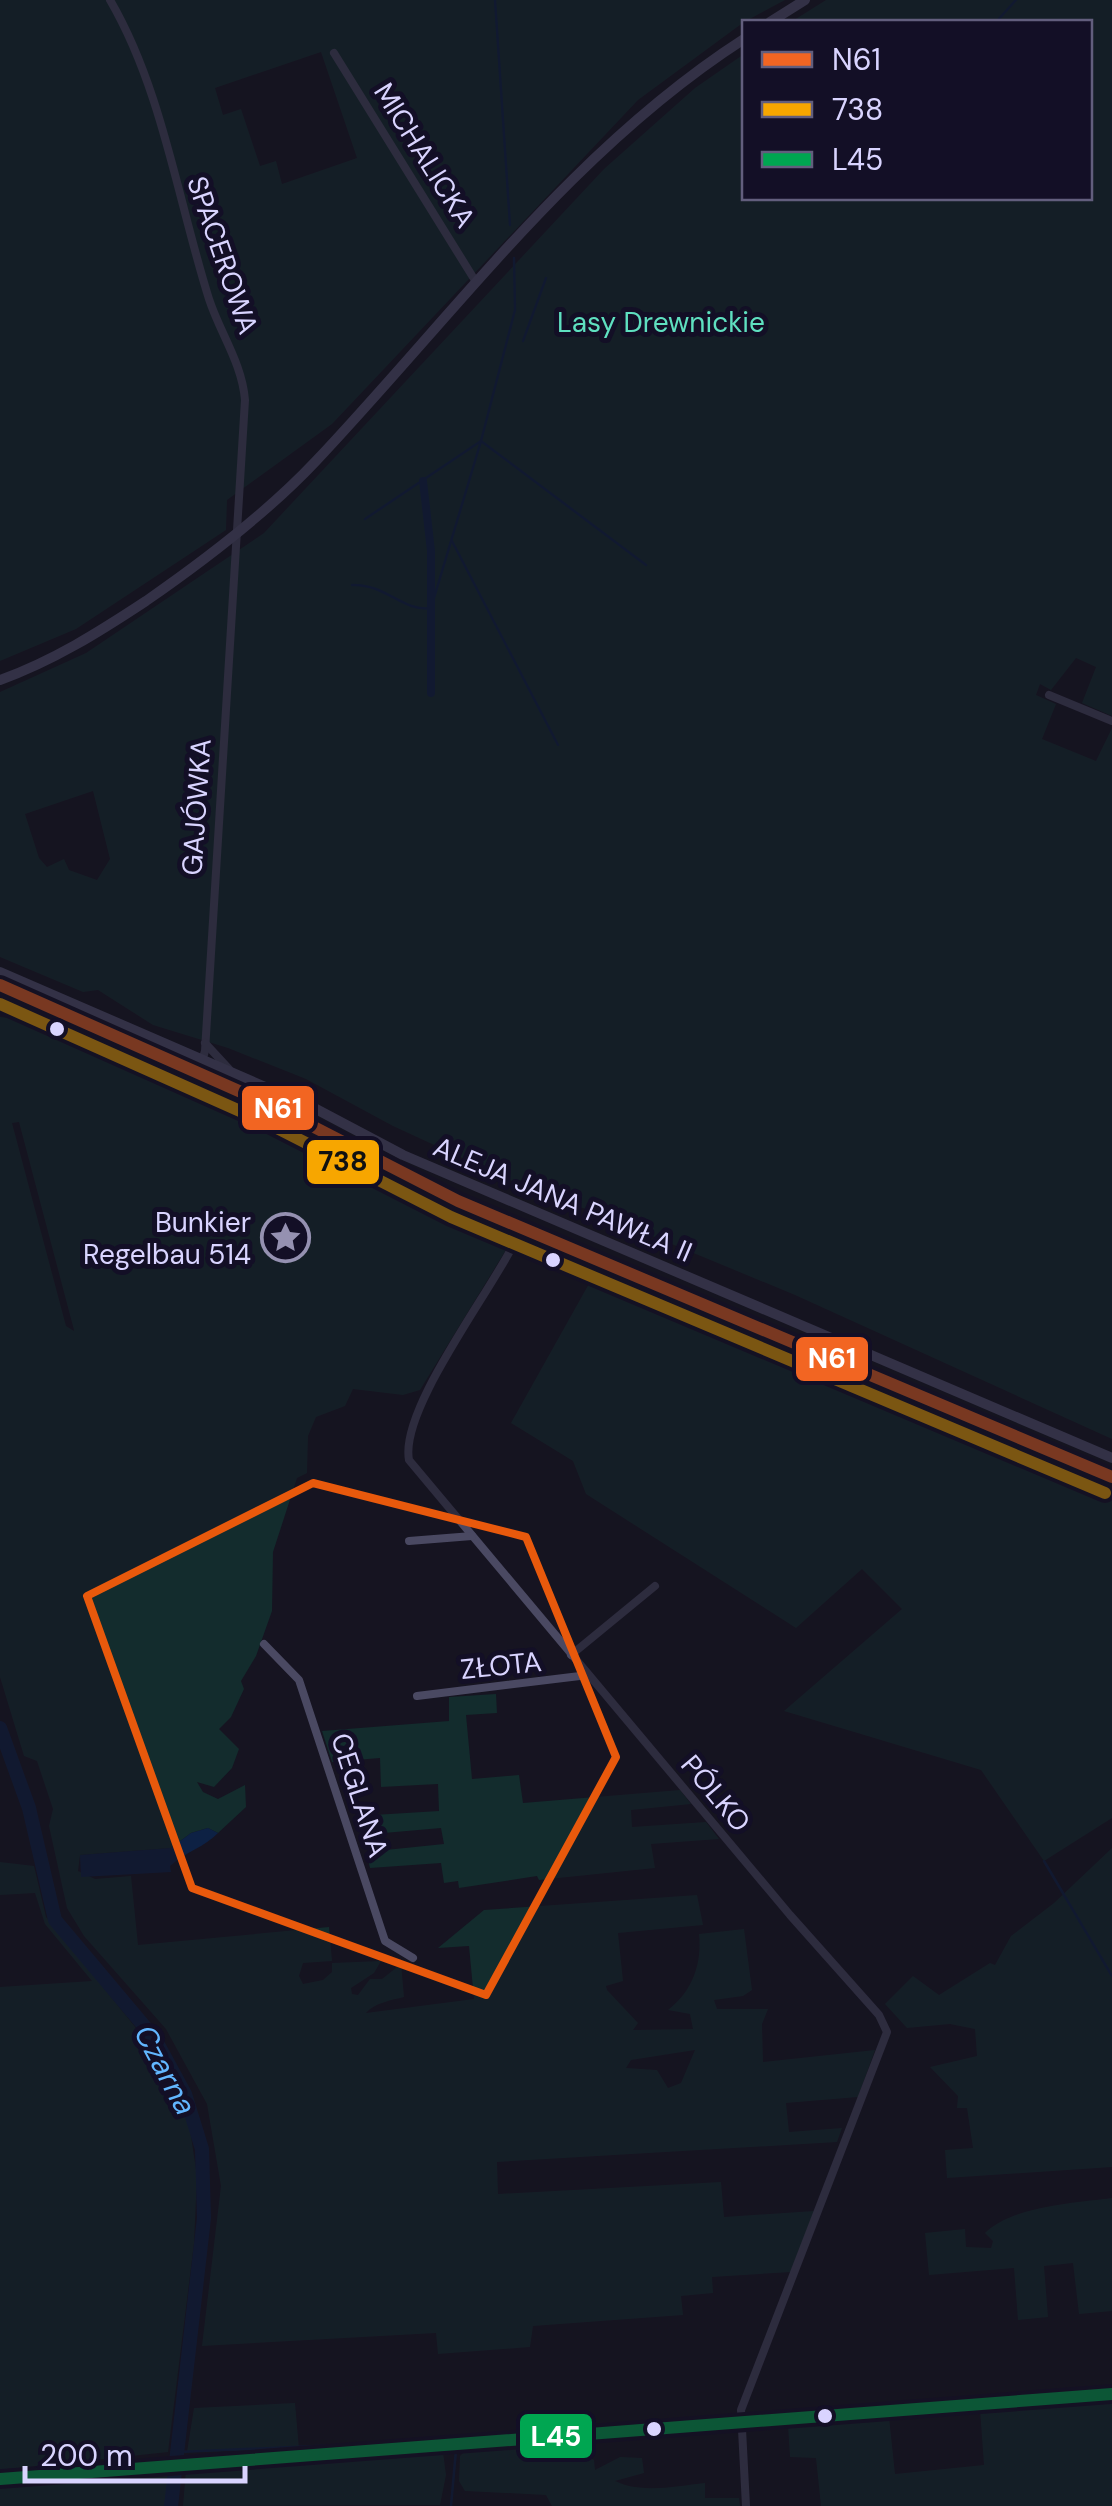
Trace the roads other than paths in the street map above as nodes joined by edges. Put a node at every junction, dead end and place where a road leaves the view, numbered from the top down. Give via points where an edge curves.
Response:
1 (110, 0) edge
2 (804, 0) edge
3 (773, 20) edge
4 (742, 40) edge
5 (334, 53) dead end
6 (476, 282) junction
7 (235, 534) junction
8 (0, 680) edge
9 (1049, 695) dead end
10 (1112, 721) edge
11 (0, 972) edge
12 (0, 985) edge
13 (206, 1032) junction
14 (205, 1043) junction
15 (177, 1050) junction
16 (202, 1061) junction
17 (182, 1067) junction
18 (235, 1075) junction
19 (522, 1228) junction
20 (1112, 1458) edge
21 (1112, 1477) edge
22 (472, 1536) junction
23 (409, 1541) dead end
24 (655, 1586) dead end
25 (264, 1644) dead end
26 (571, 1655) junction
27 (588, 1676) junction
28 (417, 1696) dead end
29 (413, 1958) dead end
30 (1112, 2394) edge
31 (739, 2424) junction
32 (0, 2479) edge
33 (746, 2506) edge

1 - 7 street, SPACEROWA via 140,61 212,309 244,385
2 - 3 main road
4 - 6 main road via 601,152
5 - 6 street, MICHALICKA
6 - 7 main road via 313,465
7 - 8 main road via 109,625
7 - 13 street, GAJÓWKA
9 - 10 street
11 - 15 main road, ALEJA JANA PAWŁA II
12 - 17 main road, ALEJA JANA PAWŁA II via 13,997
13 - 14 street, GAJÓWKA
13 - 15 street via 193,1048
14 - 16 street, GAJÓWKA
14 - 18 street
15 - 16 main road, ALEJA JANA PAWŁA II
16 - 17 street
16 - 18 main road, ALEJA JANA PAWŁA II
17 - 19 main road, ALEJA JANA PAWŁA II
18 - 20 main road, ALEJA JANA PAWŁA II via 403,1155
19 - 21 main road, ALEJA JANA PAWŁA II
19 - 22 street, PÓLKO via 508,1263 440,1366 409,1441 409,1460
22 - 23 street
22 - 26 street, PÓLKO
24 - 26 street
25 - 29 street, CEGLANA via 299,1680 385,1940
26 - 27 street, PÓLKO
27 - 28 street, ZŁOTA
27 - 31 street, PÓLKO via 879,2014 887,2032
30 - 31 street
31 - 32 street
31 - 33 street

